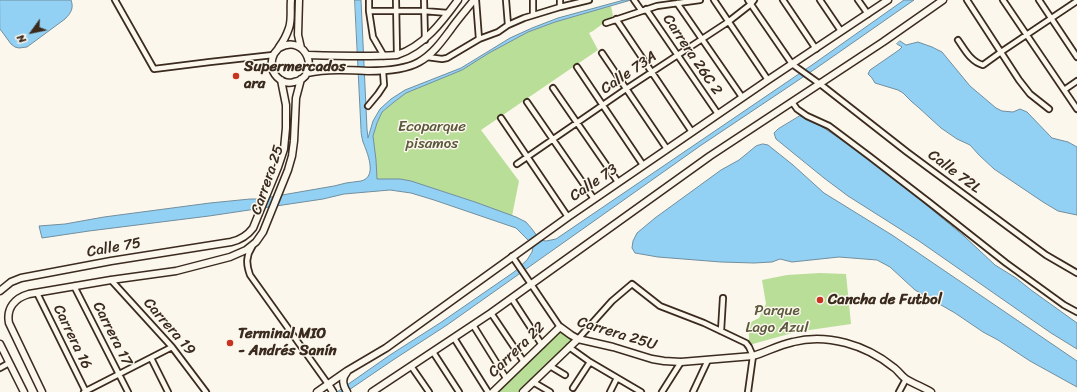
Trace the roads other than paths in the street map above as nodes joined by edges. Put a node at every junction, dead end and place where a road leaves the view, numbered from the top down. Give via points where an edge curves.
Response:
1 (115, 0) edge
2 (291, 0) edge
3 (299, 0) edge
4 (369, 0) edge
5 (396, 0) edge
6 (424, 0) edge
7 (452, 0) edge
8 (458, 0) edge
9 (475, 0) edge
10 (506, 0) edge
11 (533, 0) edge
12 (560, 0) edge
13 (588, 0) edge
14 (634, 0) edge
15 (700, 0) edge
16 (714, 0) edge
17 (784, 0) edge
18 (820, 0) edge
19 (858, 0) edge
20 (888, 0) edge
21 (943, 0) edge
22 (967, 0) edge
23 (1003, 0) edge
24 (1039, 0) edge
25 (751, 1) edge
26 (1076, 2) edge
27 (677, 3) junction
28 (468, 7) junction
29 (560, 7) junction
30 (450, 10) junction
31 (643, 10) junction
32 (369, 11) junction
33 (396, 11) junction
34 (424, 11) junction
35 (868, 14) junction
36 (533, 15) junction
37 (1051, 18) junction
38 (616, 19) junction
39 (728, 22) junction
40 (606, 24) dead end
41 (508, 25) junction
42 (841, 31) junction
43 (1026, 35) junction
44 (479, 39) junction
45 (702, 39) junction
46 (425, 40) junction
47 (958, 40) dead end
48 (279, 48) junction
49 (301, 48) junction
50 (816, 48) junction
51 (1001, 52) junction
52 (602, 53) dead end
53 (273, 55) junction
54 (307, 55) junction
55 (397, 55) junction
56 (677, 55) junction
57 (384, 56) junction
58 (1077, 56) edge
59 (427, 57) junction
60 (794, 66) junction
61 (577, 68) dead end
62 (383, 71) junction
63 (652, 71) junction
64 (307, 73) junction
65 (281, 80) junction
66 (301, 80) junction
67 (768, 80) junction
68 (1077, 81) edge
69 (820, 84) junction
70 (553, 88) dead end
71 (626, 89) junction
72 (1064, 90) junction
73 (742, 97) junction
74 (527, 102) dead end
75 (792, 102) junction
76 (602, 105) junction
77 (368, 106) dead end
78 (1077, 109) edge
79 (1049, 110) dead end
80 (718, 114) junction
81 (501, 118) dead end
82 (577, 123) junction
83 (692, 132) junction
84 (553, 139) junction
85 (667, 149) junction
86 (528, 157) junction
87 (517, 164) dead end
88 (642, 166) junction
89 (618, 182) junction
90 (594, 199) junction
91 (568, 217) junction
92 (237, 241) joint
93 (256, 242) junction
94 (239, 254) joint
95 (512, 256) junction
96 (1077, 273) edge
97 (111, 280) junction
98 (531, 282) junction
99 (74, 286) junction
100 (0, 291) edge
101 (37, 293) junction
102 (723, 298) dead end
103 (512, 299) junction
104 (1077, 312) edge
105 (491, 313) junction
106 (473, 325) junction
107 (560, 327) junction
108 (721, 331) junction
109 (454, 338) junction
110 (578, 339) junction
111 (0, 344) edge
112 (542, 345) junction
113 (172, 347) junction
114 (569, 347) junction
115 (433, 352) junction
116 (753, 356) junction
117 (151, 358) junction
118 (708, 360) junction
119 (524, 362) junction
120 (590, 362) junction
121 (681, 362) junction
122 (9, 363) junction
123 (411, 366) junction
124 (550, 366) junction
125 (0, 368) edge
126 (347, 371) junction
127 (119, 374) junction
128 (565, 375) dead end
129 (506, 378) junction
130 (617, 378) junction
131 (906, 379) junction
132 (533, 382) junction
133 (328, 384) junction
134 (574, 388) dead end
135 (428, 391) edge
136 (750, 391) edge
137 (24, 392) edge
138 (42, 392) edge
139 (85, 392) edge
140 (128, 392) edge
141 (168, 392) edge
142 (206, 392) edge
143 (317, 392) edge
144 (333, 392) edge
145 (347, 392) edge
146 (372, 392) edge
147 (459, 392) edge
148 (488, 392) edge
149 (493, 392) edge
150 (523, 392) edge
151 (550, 392) edge
152 (610, 392) edge
153 (641, 392) edge
154 (662, 392) edge
155 (693, 392) edge
156 (899, 392) edge
157 (931, 392) edge

1 - 53 street via 154,69
2 - 48 main road via 290,26
3 - 49 main road via 298,35
4 - 32 street
5 - 33 street
6 - 34 street
7 - 30 street
8 - 28 main road via 460,6
8 - 30 main road
9 - 28 main road
9 - 44 street
10 - 41 street
11 - 36 street
12 - 29 street
13 - 29 street
14 - 31 street, Carrera 26C 2
15 - 27 street
16 - 39 street
17 - 50 street
18 - 42 street
19 - 35 street
20 - 35 main road, Calle 73
21 - 69 main road
22 - 51 street
23 - 43 street
24 - 37 street
25 - 39 street, Calle 73A
25 - 60 street
26 - 37 street
27 - 31 street
27 - 45 street
28 - 59 main road
29 - 36 street
30 - 34 street
30 - 46 main road
31 - 38 street
31 - 56 street, Carrera 26C 2
32 - 33 street
32 - 57 street via 373,37
33 - 34 street
33 - 55 street
34 - 46 street
35 - 42 main road, Calle 73
36 - 41 street
37 - 43 street
37 - 58 street
38 - 40 street
38 - 63 street
39 - 45 street, Calle 73A
39 - 67 street
41 - 44 street
42 - 50 main road, Calle 73
43 - 51 street
43 - 72 street
44 - 59 street via 448,58
45 - 56 street, Calle 73A
45 - 73 street
46 - 55 main road
47 - 51 street via 978,64 983,65
48 - 49 main road via 294,45
48 - 53 main road
49 - 54 main road
50 - 60 main road, Calle 73
51 - 79 street via 1030,94
52 - 71 street
53 - 65 main road, Carrera 25 via 272,69
54 - 57 main road
54 - 64 main road
55 - 57 main road
56 - 63 street, Calle 73A
56 - 80 street, Carrera 26C 2
59 - 62 main road via 418,63
60 - 67 main road, Calle 73
60 - 69 street, Calle 72L
61 - 76 street
62 - 64 main road via 318,70
62 - 77 street via 384,85
63 - 71 street, Calle 73A
63 - 83 street
64 - 66 main road, Carrera 25
65 - 66 main road via 291,83
65 - 92 main road, Carrera 25 via 285,100 284,149 253,228
66 - 93 main road, Carrera 25 via 296,98 292,156 264,232
67 - 73 main road, Calle 73
68 - 72 street
69 - 75 main road
69 - 96 street, Calle 72L via 1046,255
70 - 82 street
71 - 76 street, Calle 73A
71 - 85 street
72 - 78 street
73 - 80 main road, Calle 73
74 - 84 street
75 - 98 main road via 710,156
75 - 104 street via 807,116 829,126 870,156 1006,263
76 - 82 street, Calle 73A
76 - 88 street
80 - 83 main road, Calle 73
81 - 86 street
82 - 84 street, Calle 73A
82 - 89 street
83 - 85 main road, Calle 73
84 - 86 street, Calle 73A
84 - 90 street
85 - 88 main road, Calle 73
86 - 87 street, Calle 73A
86 - 91 street
88 - 89 main road, Calle 73
89 - 90 main road, Calle 73
90 - 91 main road, Calle 73
91 - 95 main road, Calle 73
92 - 100 main road, Calle 75 via 21,278
93 - 94 main road, Carrera 25
93 - 133 street via 247,259 250,275
94 - 97 main road, Calle 75 via 176,270
95 - 98 street, Carrera 25U
95 - 126 main road, Calle 73 via 386,348
97 - 99 main road, Calle 75
97 - 113 street, Carrera 19
98 - 103 main road
98 - 107 street, Carrera 25U
99 - 101 main road, Calle 75
99 - 127 street, Carrera 17
101 - 138 main road, Calle 75 via 19,298 10,308 8,317 10,327
101 - 139 street, Carrera 16
102 - 108 street
103 - 105 main road
103 - 112 street
105 - 106 main road
105 - 119 street
106 - 109 main road
106 - 129 street
107 - 110 main road, Carrera 25U
107 - 112 main road, Carrera 22
108 - 110 street via 660,306 632,284 612,301
108 - 116 street via 749,347
109 - 115 main road
109 - 148 street
110 - 114 main road
110 - 121 main road, Carrera 25U via 652,359
111 - 122 main road
112 - 119 main road, Carrera 22
113 - 117 street
113 - 142 street, Carrera 19
114 - 120 street, Carrera 25U
114 - 124 main road
115 - 123 main road
115 - 147 street
116 - 118 main road, Carrera 25U
116 - 131 main road, Carrera 25U via 792,342 810,338 824,339 867,350
116 - 136 street
117 - 127 street
117 - 141 street
118 - 121 main road, Carrera 25U
118 - 155 street
119 - 129 main road, Carrera 22
120 - 130 street, Carrera 25U
120 - 134 street
121 - 154 street
122 - 125 street
122 - 137 main road
123 - 135 street
123 - 146 main road
124 - 128 street
124 - 132 main road
126 - 133 main road, Calle 73
126 - 145 main road via 342,383
127 - 139 street
127 - 140 street, Carrera 17
129 - 149 main road, Carrera 22
130 - 152 street
130 - 153 street, Carrera 25U
131 - 156 street
131 - 157 main road, Carrera 25U
132 - 150 main road
132 - 151 street
133 - 143 main road, Calle 73
133 - 144 main road

